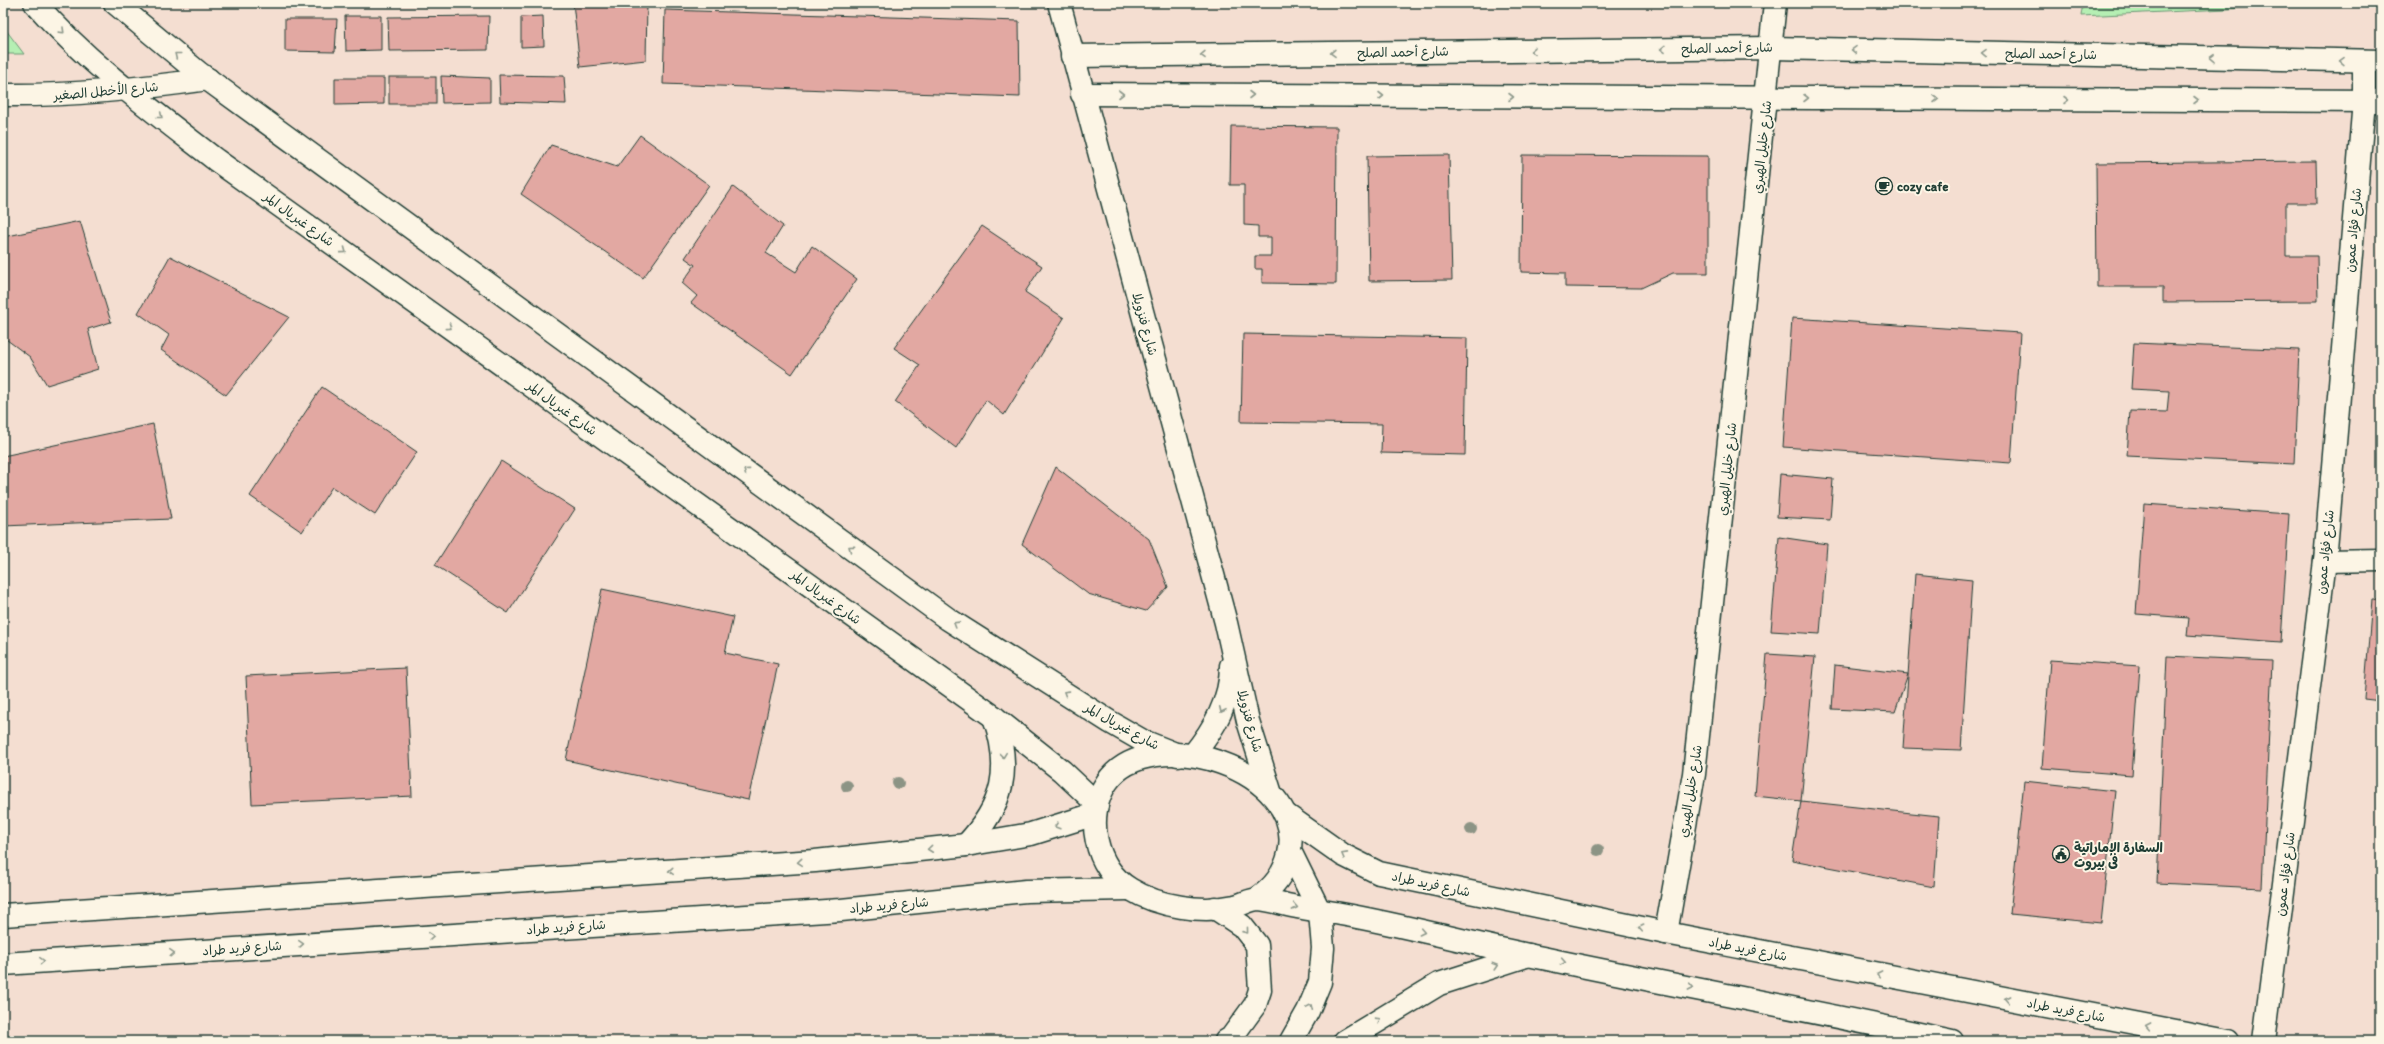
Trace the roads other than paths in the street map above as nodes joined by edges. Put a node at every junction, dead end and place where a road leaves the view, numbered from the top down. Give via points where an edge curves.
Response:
1 (35, 3) edge
2 (115, 3) edge
3 (1059, 3) edge
4 (1775, 3) edge
5 (1772, 48) junction
6 (1072, 56) junction
7 (2373, 61) edge
8 (208, 79) junction
9 (128, 90) junction
10 (1082, 94) junction
11 (3, 95) edge
12 (1767, 98) junction
13 (2372, 101) edge
14 (2381, 560) edge
15 (2325, 561) junction
16 (1231, 644) junction
17 (994, 717) junction
18 (1186, 755) junction
19 (1272, 797) junction
20 (1096, 809) junction
21 (1285, 814) junction
22 (966, 845) junction
23 (1290, 851) junction
24 (1128, 888) junction
25 (1257, 899) junction
26 (1215, 908) junction
27 (1320, 912) junction
28 (3, 915) edge
29 (1666, 933) junction
30 (1529, 955) junction
31 (3, 964) edge
32 (1226, 1041) edge
33 (1291, 1041) edge
34 (1345, 1041) edge
35 (1952, 1041) edge
36 (2228, 1041) edge
37 (2264, 1041) edge

1 -> 9 street, شارع غبريال المر via 82,51
8 -> 2 street, شارع غبريال المر
3 - 6 street, شارع فنزويلا
4 - 5 street, شارع خليل الهبري
5 -> 6 street, شارع أحمد الصلح
7 -> 5 street, شارع أحمد الصلح
5 - 12 street, شارع خليل الهبري
6 - 10 street, شارع فنزويلا
7 - 13 street, شارع فؤاد عمون
8 - 9 street, شارع الأخطل الصغير
18 -> 8 street, شارع غبريال المر via 1144,741 1110,722 948,619
9 - 11 street, شارع الأخطل الصغير via 53,96
9 -> 17 street, شارع غبريال المر via 216,160
10 -> 12 street
10 - 16 street, شارع فنزويلا
12 -> 13 street
12 - 29 street, شارع خليل الهبري via 1694,774
13 - 15 street, شارع فؤاد عمون
14 - 15 street
15 - 37 street, شارع فؤاد عمون
16 -> 18 street, شارع فنزويلا via 1231,674 1225,704 1212,731
16 - 19 street, شارع فنزويلا via 1248,722
17 - 20 street, شارع غبريال المر via 1062,771
17 -> 22 street via 1004,754 1002,785 987,821
18 - 19 street via 1221,761 1241,769 1258,781
18 - 20 street via 1148,757 1118,771 1106,782
19 - 21 street
20 -> 22 street via 1031,834
20 - 24 street via 1099,848 1112,872
21 - 23 street via 1291,838
29 -> 21 street, شارع فريد طراد via 1378,873 1343,855
22 -> 28 street via 722,868
23 - 25 street via 1277,882
23 - 27 street
24 - 26 street via 1155,900 1185,907
31 -> 24 street, شارع فريد طراد via 841,910 1026,892
25 - 26 street via 1236,906
25 -> 27 street
26 -> 32 street via 1242,926 1257,945 1260,972 1260,990 1255,1004 1231,1038
27 -> 30 street via 1340,914
33 -> 27 street via 1308,1011 1320,982 1323,948
36 -> 29 street, شارع فريد طراد
34 -> 30 street via 1439,984
30 -> 35 street via 1803,1008

